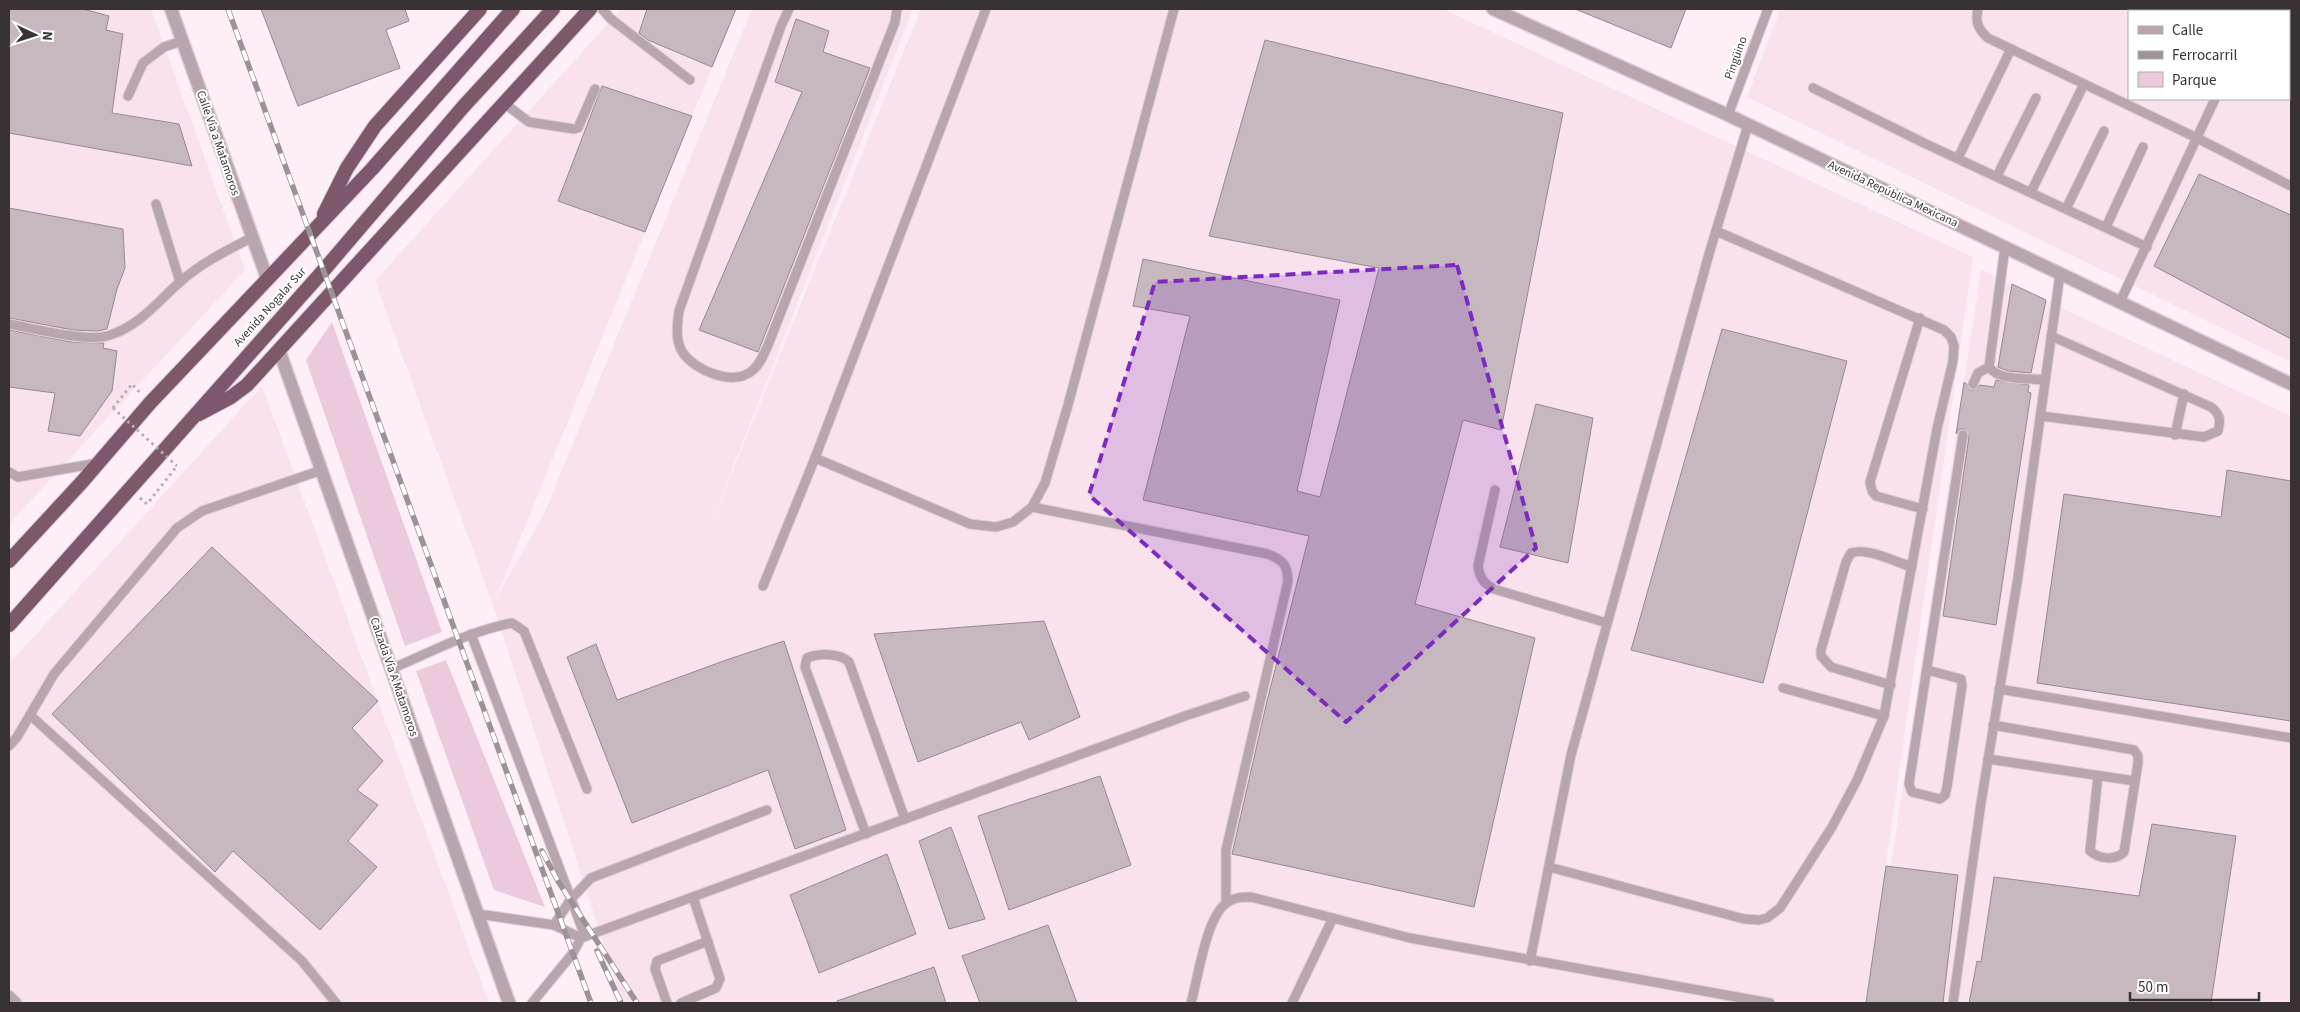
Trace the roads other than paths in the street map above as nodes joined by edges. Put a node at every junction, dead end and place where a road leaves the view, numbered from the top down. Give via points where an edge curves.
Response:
1 (171, 9) edge
2 (480, 9) edge
3 (514, 9) edge
4 (553, 9) edge
5 (590, 9) edge
6 (602, 9) edge
7 (789, 9) edge
8 (897, 9) edge
9 (986, 9) edge
10 (1174, 9) edge
11 (1493, 9) edge
12 (1768, 9) edge
13 (1978, 9) edge
14 (182, 41) junction
15 (2011, 50) junction
16 (690, 80) dead end
17 (2084, 84) junction
18 (1813, 88) dead end
19 (595, 89) dead end
20 (128, 96) dead end
21 (2036, 98) dead end
22 (2215, 100) edge
23 (504, 103) junction
24 (1728, 115) junction
25 (1748, 125) junction
26 (2104, 131) dead end
27 (2197, 138) junction
28 (2143, 147) dead end
29 (1958, 158) junction
30 (1997, 176) junction
31 (2291, 186) edge
32 (2031, 192) junction
33 (156, 204) dead end
34 (2066, 209) junction
35 (318, 226) junction
36 (2106, 227) junction
37 (1716, 231) junction
38 (251, 238) junction
39 (2005, 247) junction
40 (2147, 247) junction
41 (2060, 274) junction
42 (267, 278) junction
43 (180, 282) junction
44 (2120, 302) junction
45 (1920, 318) junction
46 (9, 324) edge
47 (2051, 336) junction
48 (280, 350) junction
49 (1989, 366) junction
50 (2045, 380) junction
51 (1973, 384) dead end
52 (2291, 384) edge
53 (2184, 394) junction
54 (193, 416) junction
55 (2041, 416) junction
56 (1963, 435) dead end
57 (2175, 435) junction
58 (815, 458) junction
59 (98, 463) junction
60 (322, 470) junction
61 (9, 472) edge
62 (1496, 490) dead end
63 (1032, 507) junction
64 (1923, 509) junction
65 (9, 561) edge
66 (1912, 568) junction
67 (763, 586) dead end
68 (1607, 623) junction
69 (9, 626) edge
70 (472, 634) junction
71 (391, 668) junction
72 (1927, 670) junction
73 (1891, 685) junction
74 (1783, 688) dead end
75 (1999, 689) junction
76 (1245, 696) dead end
77 (30, 715) junction
78 (1884, 716) junction
79 (1993, 725) junction
80 (2291, 738) edge
81 (9, 746) edge
82 (1988, 758) junction
83 (2098, 776) junction
84 (2135, 782) junction
85 (587, 789) dead end
86 (767, 810) dead end
87 (905, 819) junction
88 (866, 834) junction
89 (1549, 867) junction
90 (692, 897) junction
91 (571, 898) junction
92 (1226, 903) junction
93 (478, 914) junction
94 (1334, 918) junction
95 (554, 925) junction
96 (583, 937) junction
97 (708, 941) junction
98 (1530, 961) junction
99 (9, 997) edge
100 (15, 1003) edge
101 (336, 1003) edge
102 (509, 1003) edge
103 (532, 1003) edge
104 (667, 1003) edge
105 (681, 1003) edge
106 (1191, 1003) edge
107 (1292, 1003) edge
108 (1770, 1003) edge
109 (1952, 1003) edge

1 - 14 street, Calle Vía a Matamoros
2 - 35 highway via 374,126 347,168
3 - 35 highway, Avenida Nogalar Sur
4 - 54 highway, Avenida Nogalar Sur
5 - 23 highway
6 - 16 lane
7 - 8 lane via 678,311 677,333 682,352 700,367 726,377 752,371 770,340 895,22
9 - 58 lane
10 - 63 lane via 1068,405 1045,483
11 - 24 street, Avenida República Mexicana
12 - 24 lane, Pingüino
13 - 15 lane via 1978,29
14 - 20 lane via 164,47 143,63
14 - 38 street, Calle Vía a Matamoros
15 - 17 lane
15 - 29 lane
17 - 27 lane
17 - 32 lane
18 - 29 lane
19 - 23 lane via 578,128 574,129 529,122
21 - 30 lane
22 - 27 lane
23 - 48 highway
24 - 25 street, Avenida República Mexicana
25 - 37 lane
25 - 39 street, Avenida República Mexicana
26 - 34 lane
27 - 31 lane
27 - 40 lane
28 - 36 lane
29 - 30 lane
30 - 32 lane
32 - 34 lane
33 - 43 lane
34 - 36 lane
35 - 42 highway, Avenida Nogalar Sur
36 - 40 lane
37 - 45 lane
37 - 68 lane
38 - 42 street, Calle Vía a Matamoros
38 - 43 lane via 203,263
39 - 41 street, Avenida República Mexicana
39 - 49 lane
40 - 44 lane
41 - 44 street, Avenida República Mexicana
41 - 47 lane
42 - 59 highway, Avenida Nogalar Sur
43 - 46 lane via 138,322 106,336 90,337
44 - 52 street, Avenida República Mexicana
45 - 64 lane via 1944,330 1954,346
45 - 64 lane via 1870,482 1876,496
47 - 50 lane
47 - 53 lane
48 - 54 highway via 232,397
48 - 60 street, Calzada Vía A Matamoros
49 - 50 lane via 2001,375
49 - 51 lane via 1978,373
50 - 55 lane
53 - 57 lane
53 - 57 lane via 2211,407 2220,417 2220,424 2218,431 2204,437
54 - 69 highway, Avenida Nogalar Sur
55 - 57 lane
55 - 75 lane
56 - 72 lane
58 - 63 lane via 970,524 996,527 1014,522
58 - 67 lane
59 - 61 lane via 18,477
59 - 65 highway, Avenida Nogalar Sur
60 - 71 street, Calzada Vía A Matamoros
60 - 77 lane via 202,511 177,528 54,674
62 - 68 lane via 1478,566 1484,584
63 - 92 lane via 1268,554 1287,567 1288,581 1226,850
64 - 66 lane
66 - 73 lane
66 - 73 lane via 1866,552 1851,553 1821,650 1821,656 1831,666
68 - 89 lane via 1571,755
70 - 71 lane
70 - 85 lane via 512,623 524,631
70 - 91 lane
71 - 93 street, Calzada Vía A Matamoros
72 - 72 lane via 1909,784 1912,792 1940,798 1945,795 1947,787 1962,686 1961,679 1955,676
73 - 78 lane
74 - 78 lane
75 - 79 lane
75 - 80 lane
76 - 87 lane
77 - 81 lane
77 - 101 lane via 302,961
78 - 89 lane via 1857,780 1832,826 1780,908 1767,918 1744,919
79 - 82 lane
79 - 84 lane via 2134,750 2138,756
82 - 83 lane
82 - 109 lane
83 - 84 lane
83 - 84 lane via 2090,850 2095,855 2111,858 2124,852
86 - 91 lane via 591,878
87 - 88 lane
87 - 88 lane via 849,662 839,656 807,658 805,666
88 - 90 lane
89 - 98 lane
90 - 96 lane
90 - 97 lane
91 - 95 lane
91 - 96 lane
92 - 94 lane via 1238,897 1251,897
92 - 106 lane via 1216,914 1208,936
93 - 95 lane
93 - 102 street, Calzada Vía A Matamoros
94 - 98 lane via 1410,938
94 - 107 lane
95 - 96 lane
96 - 103 lane
97 - 104 lane via 657,961 655,969
97 - 105 lane via 720,979 716,988
98 - 108 lane
99 - 100 street

